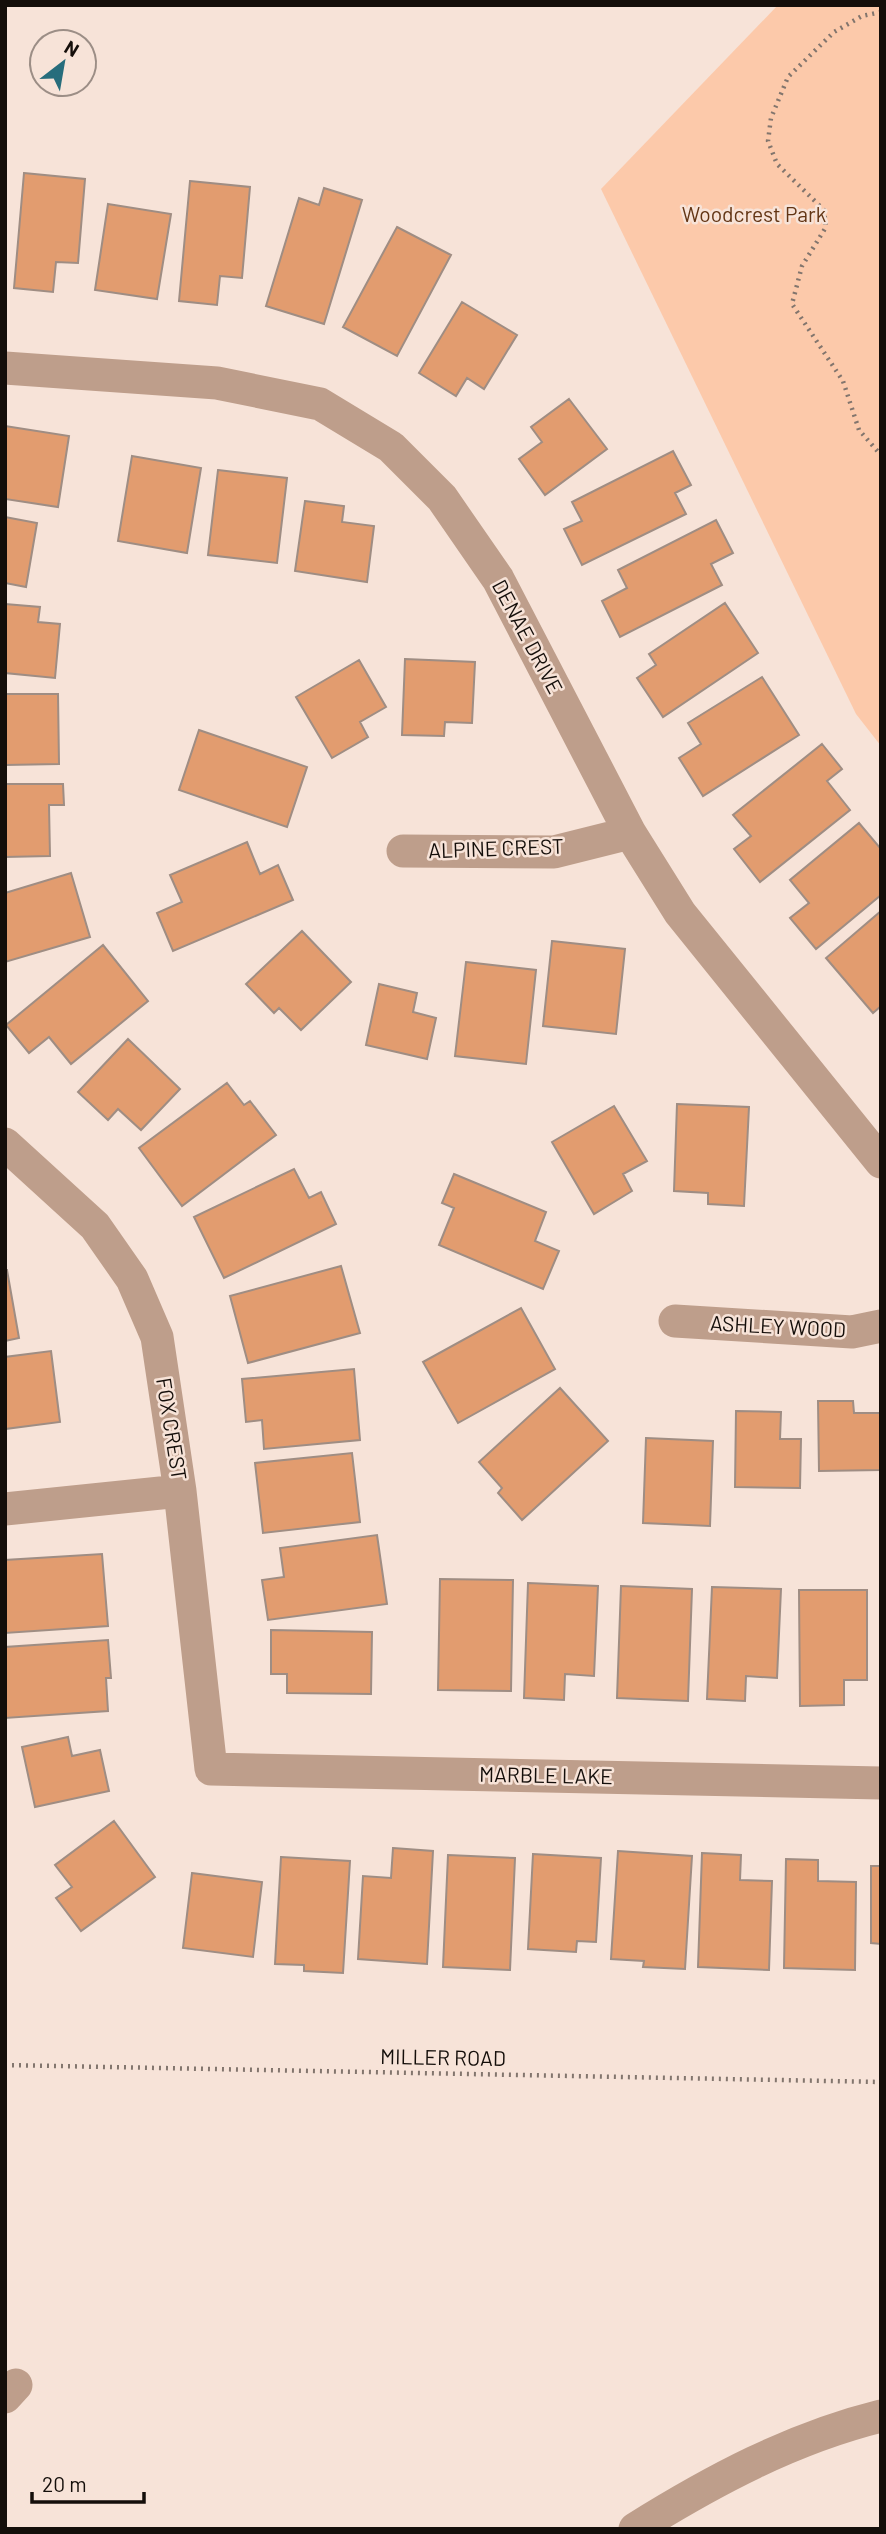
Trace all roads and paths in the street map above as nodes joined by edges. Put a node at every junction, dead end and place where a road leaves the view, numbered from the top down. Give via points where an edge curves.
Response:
1 (881, 12) edge
2 (5, 368) edge
3 (881, 455) edge
4 (630, 833) junction
5 (403, 851) dead end
6 (5, 1144) edge
7 (881, 1162) edge
8 (675, 1321) dead end
9 (881, 1326) edge
10 (180, 1491) junction
11 (5, 1508) edge
12 (211, 1769) joint
13 (881, 1783) edge
14 (5, 2065) edge
15 (881, 2082) edge
16 (881, 2416) edge
17 (635, 2529) edge

1 - 3 path via 862,16 834,32 788,77 771,118 768,141 777,164 824,210 826,227 802,266 792,303 843,381 859,430
2 - 4 street, DENAE DRIVE via 217,383 268,393 320,404 391,447 442,498 498,579
4 - 5 street, ALPINE CREST via 554,852
4 - 7 street, DENAE DRIVE via 680,913
6 - 10 street, FOX CREST via 95,1226 132,1279 157,1337
8 - 9 street, ASHLEY WOOD via 852,1332
10 - 11 street
10 - 12 street, FOX CREST
12 - 13 street, MARBLE LAKE
14 - 15 path, MILLER ROAD
16 - 17 street via 782,2449 706,2485

